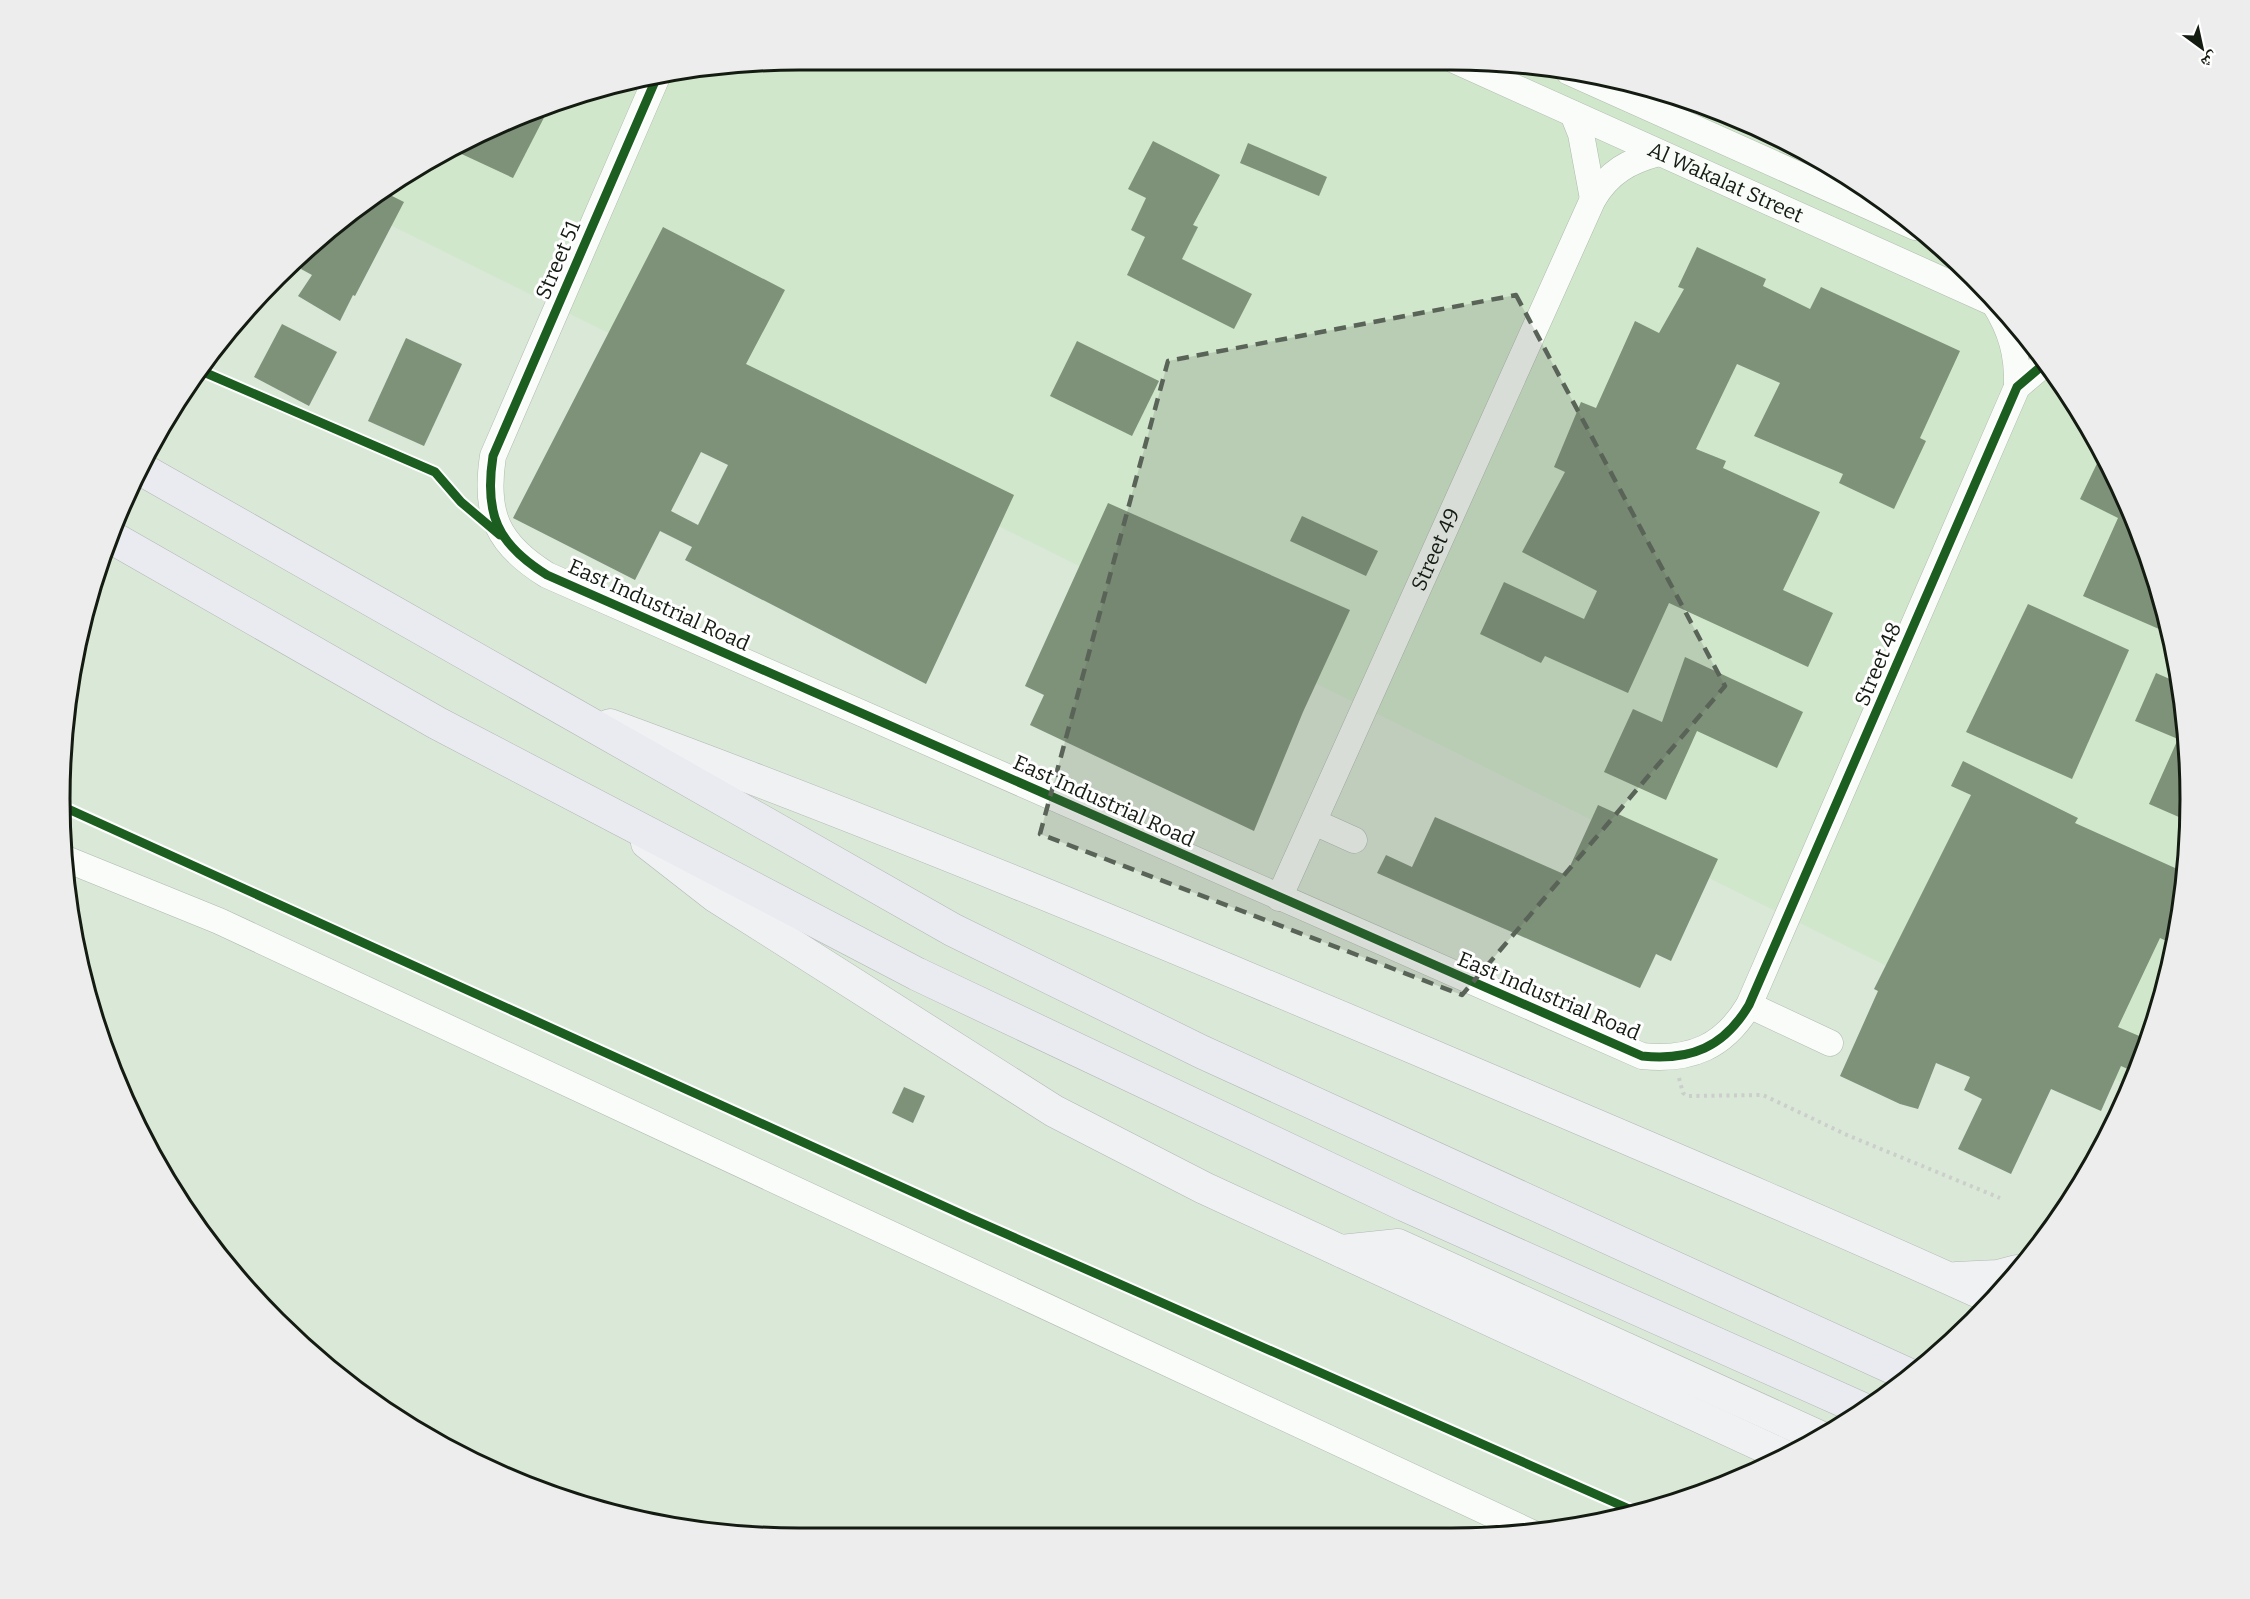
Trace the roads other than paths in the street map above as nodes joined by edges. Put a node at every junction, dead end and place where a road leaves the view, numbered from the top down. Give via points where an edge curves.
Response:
1 (1479, 71) edge
2 (653, 86) edge
3 (1616, 90) edge
4 (1666, 103) edge
5 (1573, 114) junction
6 (1672, 117) junction
7 (1659, 153) junction
8 (1593, 200) junction
9 (1879, 210) edge
10 (1976, 295) edge
11 (2010, 333) edge
12 (2038, 369) edge
13 (2017, 387) junction
14 (493, 456) joint
15 (148, 473) edge
16 (118, 541) edge
17 (562, 707) junction
18 (598, 807) junction
19 (1314, 822) junction
20 (1354, 840) dead end
21 (74, 862) edge
22 (1279, 898) junction
23 (1754, 996) junction
24 (1830, 1043) dead end
25 (1341, 1251) junction
26 (2004, 1273) edge
27 (1946, 1277) junction
28 (1985, 1295) edge
29 (1902, 1371) edge
30 (1856, 1406) edge
31 (1811, 1433) edge
32 (1775, 1452) edge
33 (1515, 1525) edge

1 - 5 street, Al Wakalat Street
2 - 14 street, Street 51
3 - 6 street, Al Wakalat Street
4 - 6 street
5 - 7 street, Al Wakalat Street
5 - 8 street via 1581,134
6 - 9 street, Al Wakalat Street
7 - 8 street, Street 49 via 1617,170 1603,182
7 - 10 street, Al Wakalat Street
8 - 19 street, Street 49
11 - 13 street, Street 48
12 - 13 street, Street 48
13 - 23 street, Street 48
14 - 22 street, East Industrial Road via 489,484 492,512 500,530 523,560 548,575
15 - 17 highway
16 - 18 highway via 437,723
17 - 27 main road via 732,770 1207,961
17 - 29 highway via 953,930 1202,1052
18 - 25 main road via 716,896 1054,1111 1204,1188
18 - 30 highway via 917,974 1405,1205
19 - 20 street
19 - 22 street, Street 49
21 - 33 street via 230,926
22 - 23 street, East Industrial Road via 1642,1056 1673,1057 1704,1049 1738,1024
23 - 24 street
25 - 31 main road via 1398,1245
25 - 32 main road
26 - 27 main road via 1979,1278
27 - 28 main road

